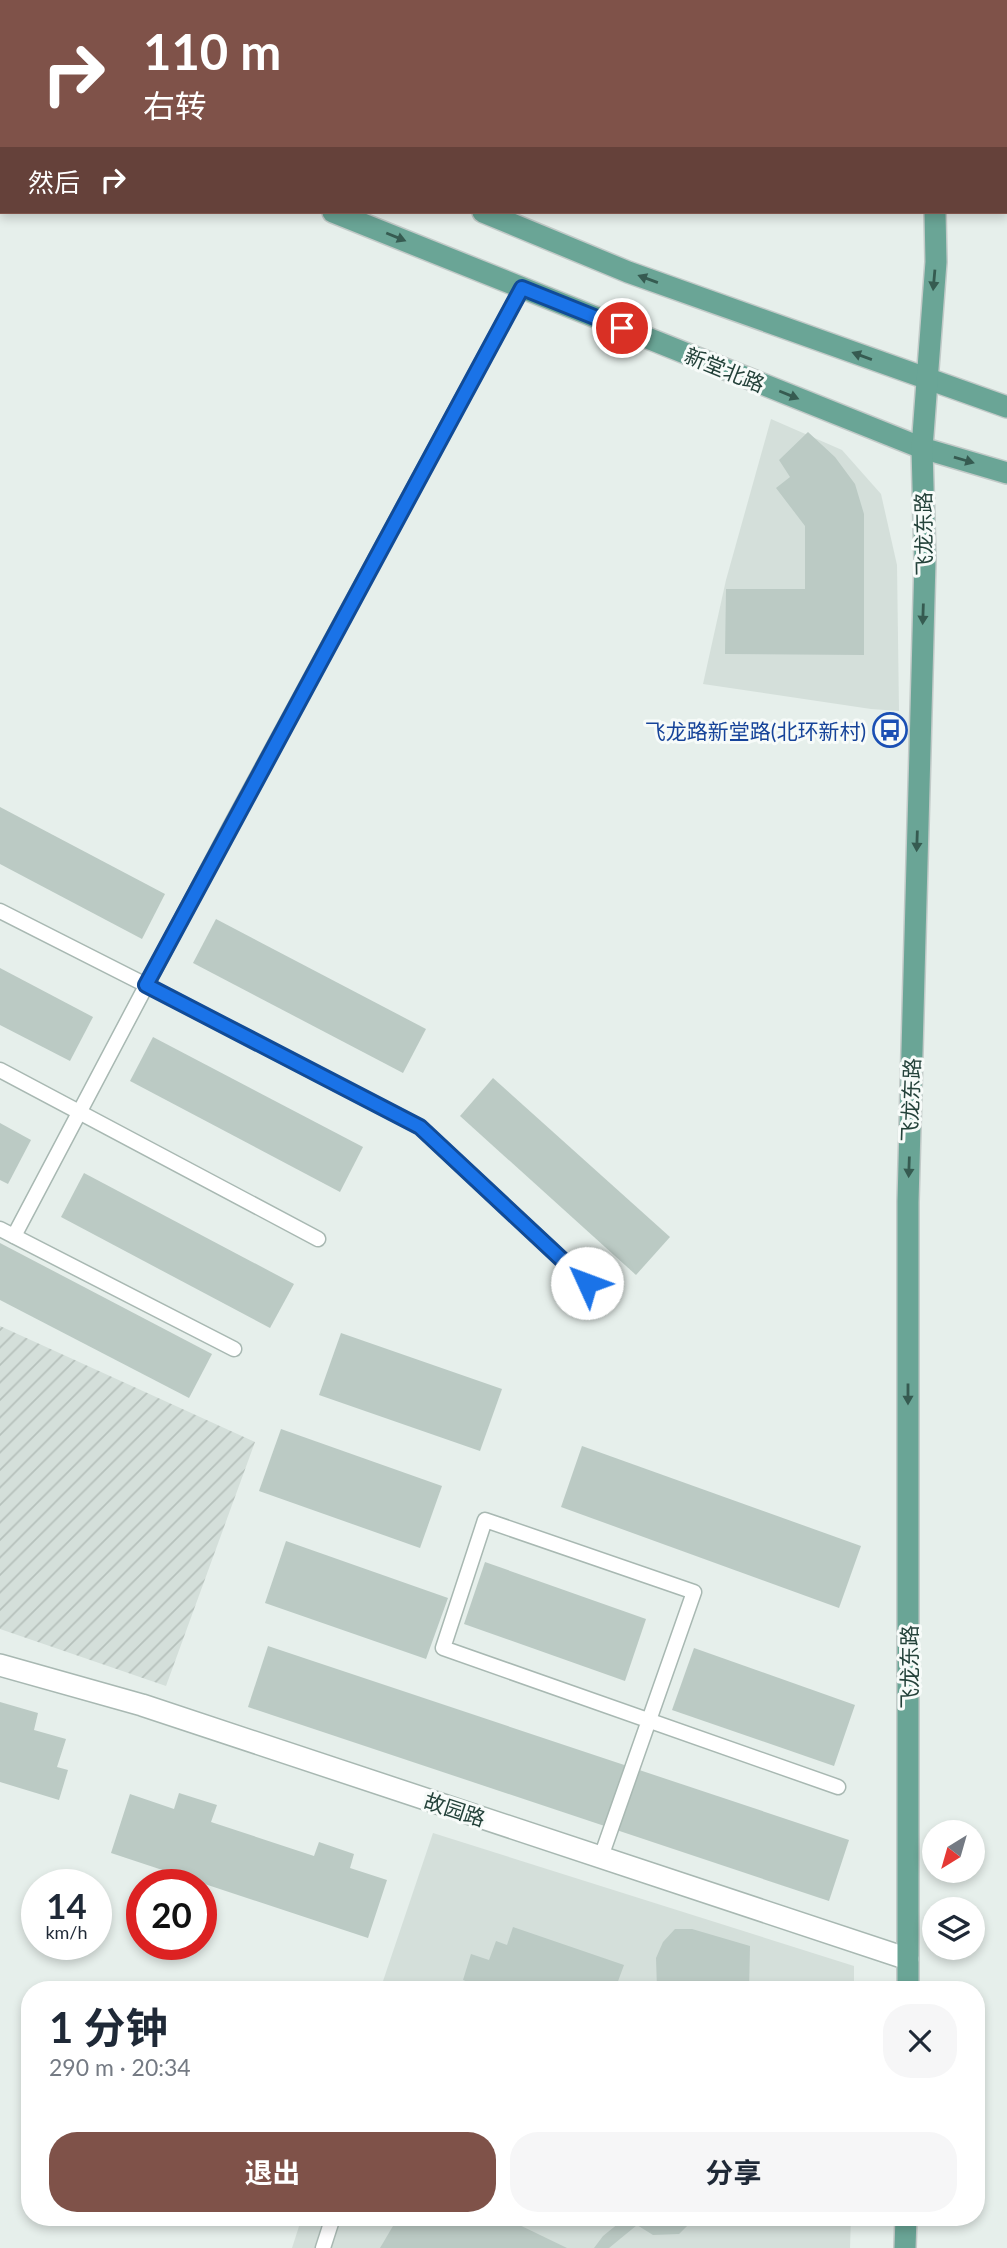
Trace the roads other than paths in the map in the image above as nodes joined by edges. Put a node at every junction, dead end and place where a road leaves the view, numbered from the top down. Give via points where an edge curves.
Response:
1 (338, 214) edge
2 (488, 214) edge
3 (935, 214) edge
4 (522, 288) junction
5 (926, 379) junction
6 (1007, 407) edge
7 (922, 448) junction
8 (1007, 473) edge
9 (0, 911) edge
10 (146, 985) junction
11 (0, 1070) edge
12 (80, 1112) junction
13 (0, 1229) edge
14 (14, 1236) junction
15 (318, 1239) dead end
16 (587, 1283) dead end
17 (234, 1349) dead end
18 (0, 1664) edge
19 (649, 1720) junction
20 (838, 1787) dead end
21 (601, 1857) junction
22 (908, 1959) junction
23 (908, 1981) edge
24 (330, 2226) edge
25 (906, 2226) edge
26 (323, 2248) edge
27 (905, 2248) edge

1 -> 4 main road, 新堂北路
5 -> 2 main road via 628,272
3 -> 5 main road, 飞龙东路 via 936,262
4 -> 7 main road, 新堂北路
4 - 10 lane
5 - 6 main road
5 - 7 main road, 飞龙东路
7 -> 8 main road, 新堂北路
7 -> 22 main road, 飞龙东路 via 925,561 908,1202
9 - 10 lane
10 - 12 lane
10 - 16 lane via 420,1127
11 - 12 lane
12 - 14 lane
12 - 15 lane
13 - 14 lane
14 - 17 lane
18 - 21 street, 故园路 via 142,1705
19 - 19 lane via 694,1592 485,1520 443,1648
19 - 20 lane
19 - 21 lane
21 - 22 street, 故园路
22 - 23 main road, 飞龙东路
24 - 26 lane
25 - 27 main road

